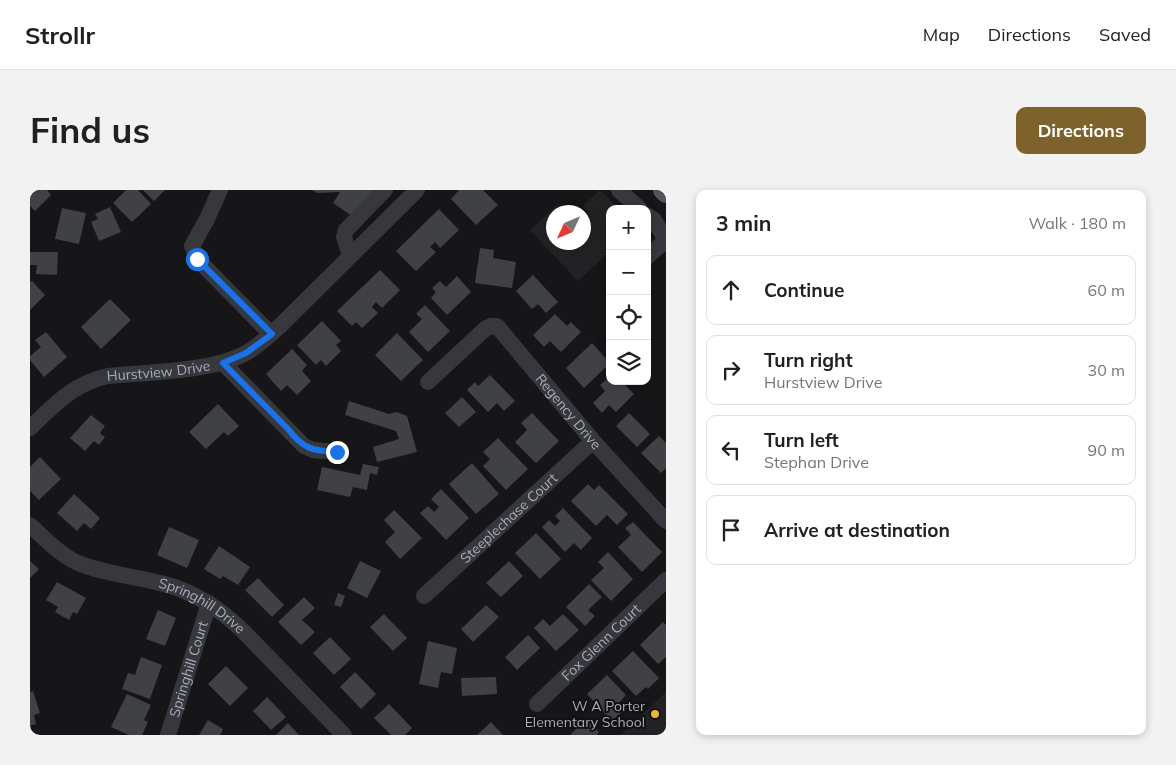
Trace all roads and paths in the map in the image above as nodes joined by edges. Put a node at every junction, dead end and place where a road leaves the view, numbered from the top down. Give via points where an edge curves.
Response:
1 (220, 190) edge
2 (385, 190) edge
3 (417, 190) edge
4 (620, 190) edge
5 (663, 190) edge
6 (666, 193) edge
7 (636, 205) edge
8 (651, 218) edge
9 (666, 240) edge
10 (651, 253) edge
11 (350, 255) junction
12 (272, 334) junction
13 (223, 363) junction
14 (428, 382) dead end
15 (30, 428) edge
16 (593, 441) junction
17 (337, 452) dead end
18 (666, 521) edge
19 (30, 525) edge
20 (666, 580) edge
21 (424, 596) dead end
22 (209, 603) junction
23 (537, 704) dead end
24 (168, 735) edge
25 (344, 735) edge

1 - 12 street via 192,246 197,259
2 - 11 street via 346,230 344,237
3 - 11 street, Hurstview Drive
4 - 7 street
5 - 6 main road
8 - 9 street
9 - 10 street
11 - 12 street, Hurstview Drive
12 - 13 street, Hurstview Drive via 246,353
13 - 15 street, Hurstview Drive via 93,379 71,390
13 - 17 street via 295,438 313,450
14 - 16 street, Regency Drive via 485,328 497,326
16 - 18 street, Regency Drive
16 - 21 street, Steeplechase Court
19 - 22 street, Springhill Drive via 77,562 168,585
20 - 23 street, Fox Glenn Court
22 - 24 street, Springhill Court
22 - 25 street, Springhill Drive via 242,630

